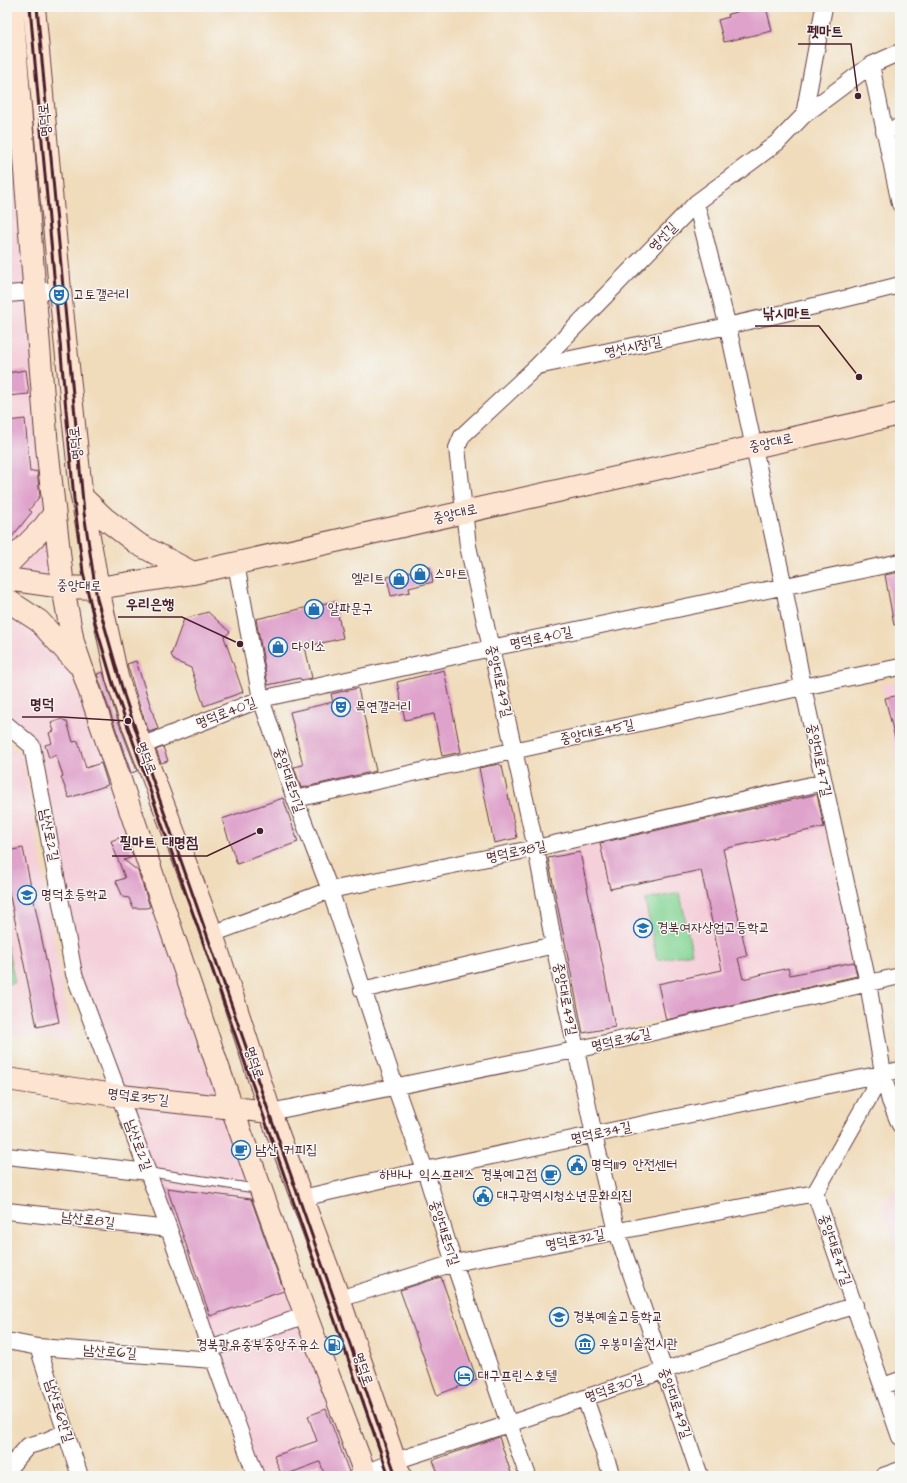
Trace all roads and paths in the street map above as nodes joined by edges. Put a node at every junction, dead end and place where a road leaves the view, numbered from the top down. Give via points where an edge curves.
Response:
1 (12, 7) edge
2 (34, 7) edge
3 (824, 7) edge
4 (900, 52) edge
5 (871, 65) junction
6 (804, 115) junction
7 (900, 127) edge
8 (884, 131) junction
9 (896, 163) edge
10 (696, 203) junction
11 (900, 204) edge
12 (900, 285) edge
13 (60, 290) junction
14 (34, 292) junction
15 (7, 294) edge
16 (728, 327) junction
17 (537, 366) junction
18 (900, 414) edge
19 (753, 447) junction
20 (457, 448) joint
21 (82, 497) junction
22 (465, 512) junction
23 (54, 514) junction
24 (900, 562) edge
25 (236, 564) junction
26 (7, 565) edge
27 (193, 573) junction
28 (7, 579) edge
29 (63, 587) junction
30 (784, 587) junction
31 (98, 588) junction
32 (7, 600) edge
33 (492, 648) junction
34 (900, 667) edge
35 (82, 668) junction
36 (803, 687) junction
37 (261, 699) junction
38 (7, 725) edge
39 (141, 746) junction
40 (514, 750) junction
41 (824, 782) junction
42 (295, 799) junction
43 (536, 848) junction
44 (330, 890) junction
45 (212, 934) junction
46 (554, 945) junction
47 (900, 976) edge
48 (868, 983) junction
49 (362, 990) junction
50 (575, 1050) junction
51 (900, 1070) edge
52 (883, 1073) junction
53 (7, 1080) edge
54 (395, 1086) junction
55 (121, 1096) junction
56 (232, 1108) junction
57 (270, 1112) junction
58 (900, 1124) edge
59 (594, 1135) junction
60 (7, 1156) edge
61 (425, 1170) junction
62 (148, 1172) junction
63 (261, 1190) junction
64 (815, 1193) junction
65 (302, 1198) junction
66 (7, 1211) edge
67 (169, 1229) junction
68 (617, 1232) junction
69 (454, 1263) junction
70 (339, 1299) junction
71 (854, 1305) junction
72 (306, 1315) junction
73 (7, 1342) edge
74 (38, 1347) junction
75 (212, 1354) junction
76 (664, 1370) junction
77 (900, 1380) edge
78 (882, 1386) junction
79 (585, 1398) junction
80 (509, 1424) junction
81 (66, 1432) junction
82 (900, 1437) edge
83 (397, 1468) edge
84 (7, 1470) edge
85 (900, 1470) edge
86 (363, 1475) edge
87 (80, 1476) edge
88 (256, 1476) edge
89 (528, 1476) edge
90 (612, 1476) edge
91 (700, 1476) edge
92 (883, 1476) edge

1 - 14 main road, 명덕로
2 - 13 main road, 명덕로
3 - 6 street
4 - 5 street, 영선길
5 - 6 street, 영선길
5 - 8 street
6 - 10 street, 영선길 via 778,142
7 - 8 street
8 - 9 street
9 - 11 street
10 - 16 street
10 - 17 street, 영선길
12 - 16 street, 영선시장1길
13 - 14 street
13 - 21 main road, 명덕로
14 - 15 street
14 - 23 main road, 명덕로
16 - 17 street, 영선시장1길
16 - 19 street
17 - 20 street, 영선길 via 462,436
18 - 19 main road, 중앙대로
19 - 22 main road, 중앙대로
19 - 30 street, 중앙대로47길
20 - 22 street, 중앙대로49길
21 - 27 main road via 138,544
21 - 31 main road, 명덕로
22 - 25 main road, 중앙대로
22 - 33 street, 중앙대로49길 via 468,546
23 - 26 main road
23 - 29 main road, 명덕로
24 - 30 street, 명덕로40길
25 - 27 main road, 중앙대로
25 - 37 street, 중앙대로51길
27 - 31 main road, 중앙대로
28 - 29 main road, 중앙대로
29 - 31 main road, 중앙대로
29 - 35 main road, 명덕로 via 73,642
30 - 33 street, 명덕로40길
30 - 36 street, 중앙대로47길
31 - 39 main road, 명덕로 via 117,677
32 - 35 main road via 39,621
33 - 37 street, 명덕로40길
33 - 40 street, 중앙대로49길
34 - 36 street, 중앙대로45길
35 - 56 main road, 명덕로
36 - 40 street, 중앙대로45길
36 - 41 street, 중앙대로47길
37 - 39 street, 명덕로40길
37 - 42 street, 중앙대로51길
38 - 55 street, 남산로2길 via 32,746 74,974
39 - 45 main road, 명덕로
40 - 42 street, 중앙대로45길
40 - 43 street, 중앙대로49길
41 - 43 street, 명덕로38길
41 - 48 street, 중앙대로47길
42 - 44 street, 중앙대로51길
43 - 44 street, 명덕로38길
43 - 46 street, 중앙대로49길
44 - 45 street, 명덕로38길
44 - 49 street, 중앙대로51길
45 - 57 main road, 명덕로
46 - 49 street
46 - 50 street, 중앙대로49길
47 - 48 street, 명덕로36길
48 - 50 street, 명덕로36길
48 - 52 street, 중앙대로47길
49 - 54 street, 중앙대로51길
50 - 54 street, 명덕로36길
50 - 59 street, 중앙대로49길
51 - 52 street, 명덕로34길
52 - 58 street, 중앙대로47길
52 - 59 street, 명덕로34길
52 - 64 street
53 - 55 main road, 명덕로35길
54 - 57 street, 명덕로36길
54 - 61 street, 중앙대로51길
55 - 56 main road, 명덕로35길
55 - 62 street, 남산로2길
56 - 57 main road, 명덕로35길
56 - 63 main road, 명덕로
57 - 65 main road, 명덕로
59 - 61 street, 명덕로34길
59 - 68 street, 중앙대로49길
60 - 62 street
61 - 65 street, 명덕로34길
61 - 69 street, 중앙대로51길
62 - 63 lane
62 - 67 street, 남산로2길
63 - 72 main road, 명덕로
64 - 68 street, 명덕로32길
64 - 71 street, 중앙대로47길
65 - 70 main road, 명덕로
66 - 67 street, 남산로8길
67 - 75 street, 남산로2길
68 - 69 street, 명덕로32길
68 - 76 street, 중앙대로49길
69 - 70 street, 명덕로32길
69 - 80 street, 중앙대로51길
70 - 83 main road, 명덕로
71 - 76 street, 명덕로30길
71 - 78 street, 중앙대로47길
72 - 75 street
72 - 86 main road, 명덕로
73 - 74 street, 남산로6길
74 - 75 street, 남산로6길
74 - 81 street, 남산로6안길
75 - 88 street, 남산로2길
76 - 79 street, 명덕로30길
76 - 91 street, 중앙대로49길
77 - 78 street
78 - 82 street, 중앙대로47길
79 - 80 street, 명덕로30길
79 - 90 street
80 - 83 street, 명덕로30길
80 - 89 street, 중앙대로51길
81 - 84 street via 28,1446
81 - 87 street, 남산로6안길
83 - 86 street
85 - 92 street

